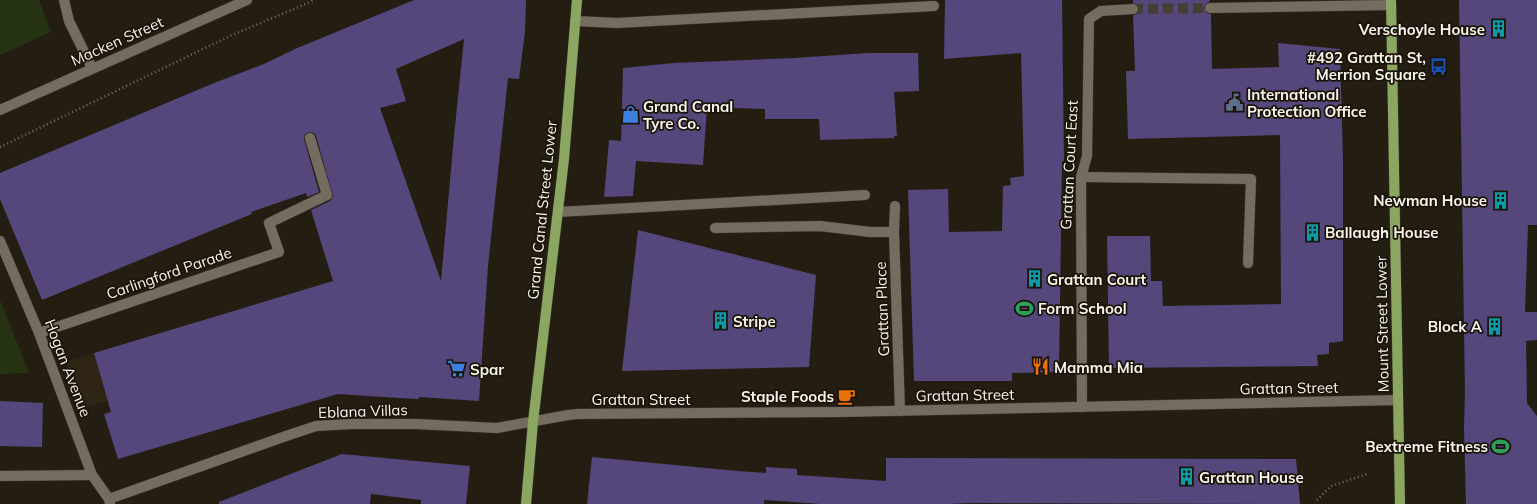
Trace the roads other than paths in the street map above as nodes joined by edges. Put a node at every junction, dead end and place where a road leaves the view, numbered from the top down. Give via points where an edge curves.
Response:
1 (64, 0) edge
2 (247, 0) edge
3 (577, 0) edge
4 (1391, 2) edge
5 (934, 6) dead end
6 (1210, 8) tunnel mouth
7 (1133, 9) tunnel mouth
8 (575, 21) junction
9 (92, 68) junction
10 (0, 110) edge
11 (310, 138) dead end
12 (1081, 177) junction
13 (864, 195) dead end
14 (895, 206) dead end
15 (558, 212) junction
16 (715, 228) dead end
17 (894, 232) junction
18 (0, 241) edge
19 (1248, 264) dead end
20 (39, 333) junction
21 (1398, 400) junction
22 (1082, 407) junction
23 (900, 411) junction
24 (534, 422) junction
25 (92, 475) junction
26 (0, 476) edge
27 (110, 502) edge
28 (526, 504) edge
29 (1400, 504) edge

1 - 9 street via 68,20
2 - 9 street, Macken Street
3 - 8 main road, Grand Canal Street Lower
4 - 6 street
4 - 21 main road, Mount Street Lower
5 - 8 street via 618,24
7 - 12 street, Grattan Court East via 1101,11 1089,19 1087,156
8 - 15 main road, Grand Canal Street Lower
9 - 10 street, Macken Street
11 - 20 street, Carlingford Parade via 327,195 269,223 279,252
12 - 19 street via 1250,179
12 - 22 street, Grattan Court East
13 - 15 street
14 - 17 street, Grattan Place
15 - 24 main road, Grand Canal Street Lower
16 - 17 street via 820,226
17 - 23 street, Grattan Place
18 - 20 street, Hogan Avenue
20 - 25 street, Hogan Avenue
21 - 22 street, Grattan Street
21 - 29 main road, Mount Street Lower
22 - 23 street, Grattan Street
23 - 24 street, Grattan Street via 578,414
24 - 27 street, Eblana Villas via 497,428 416,424 316,426
24 - 28 main road, Grand Canal Street Lower
25 - 26 street
25 - 27 street, Hogan Avenue

